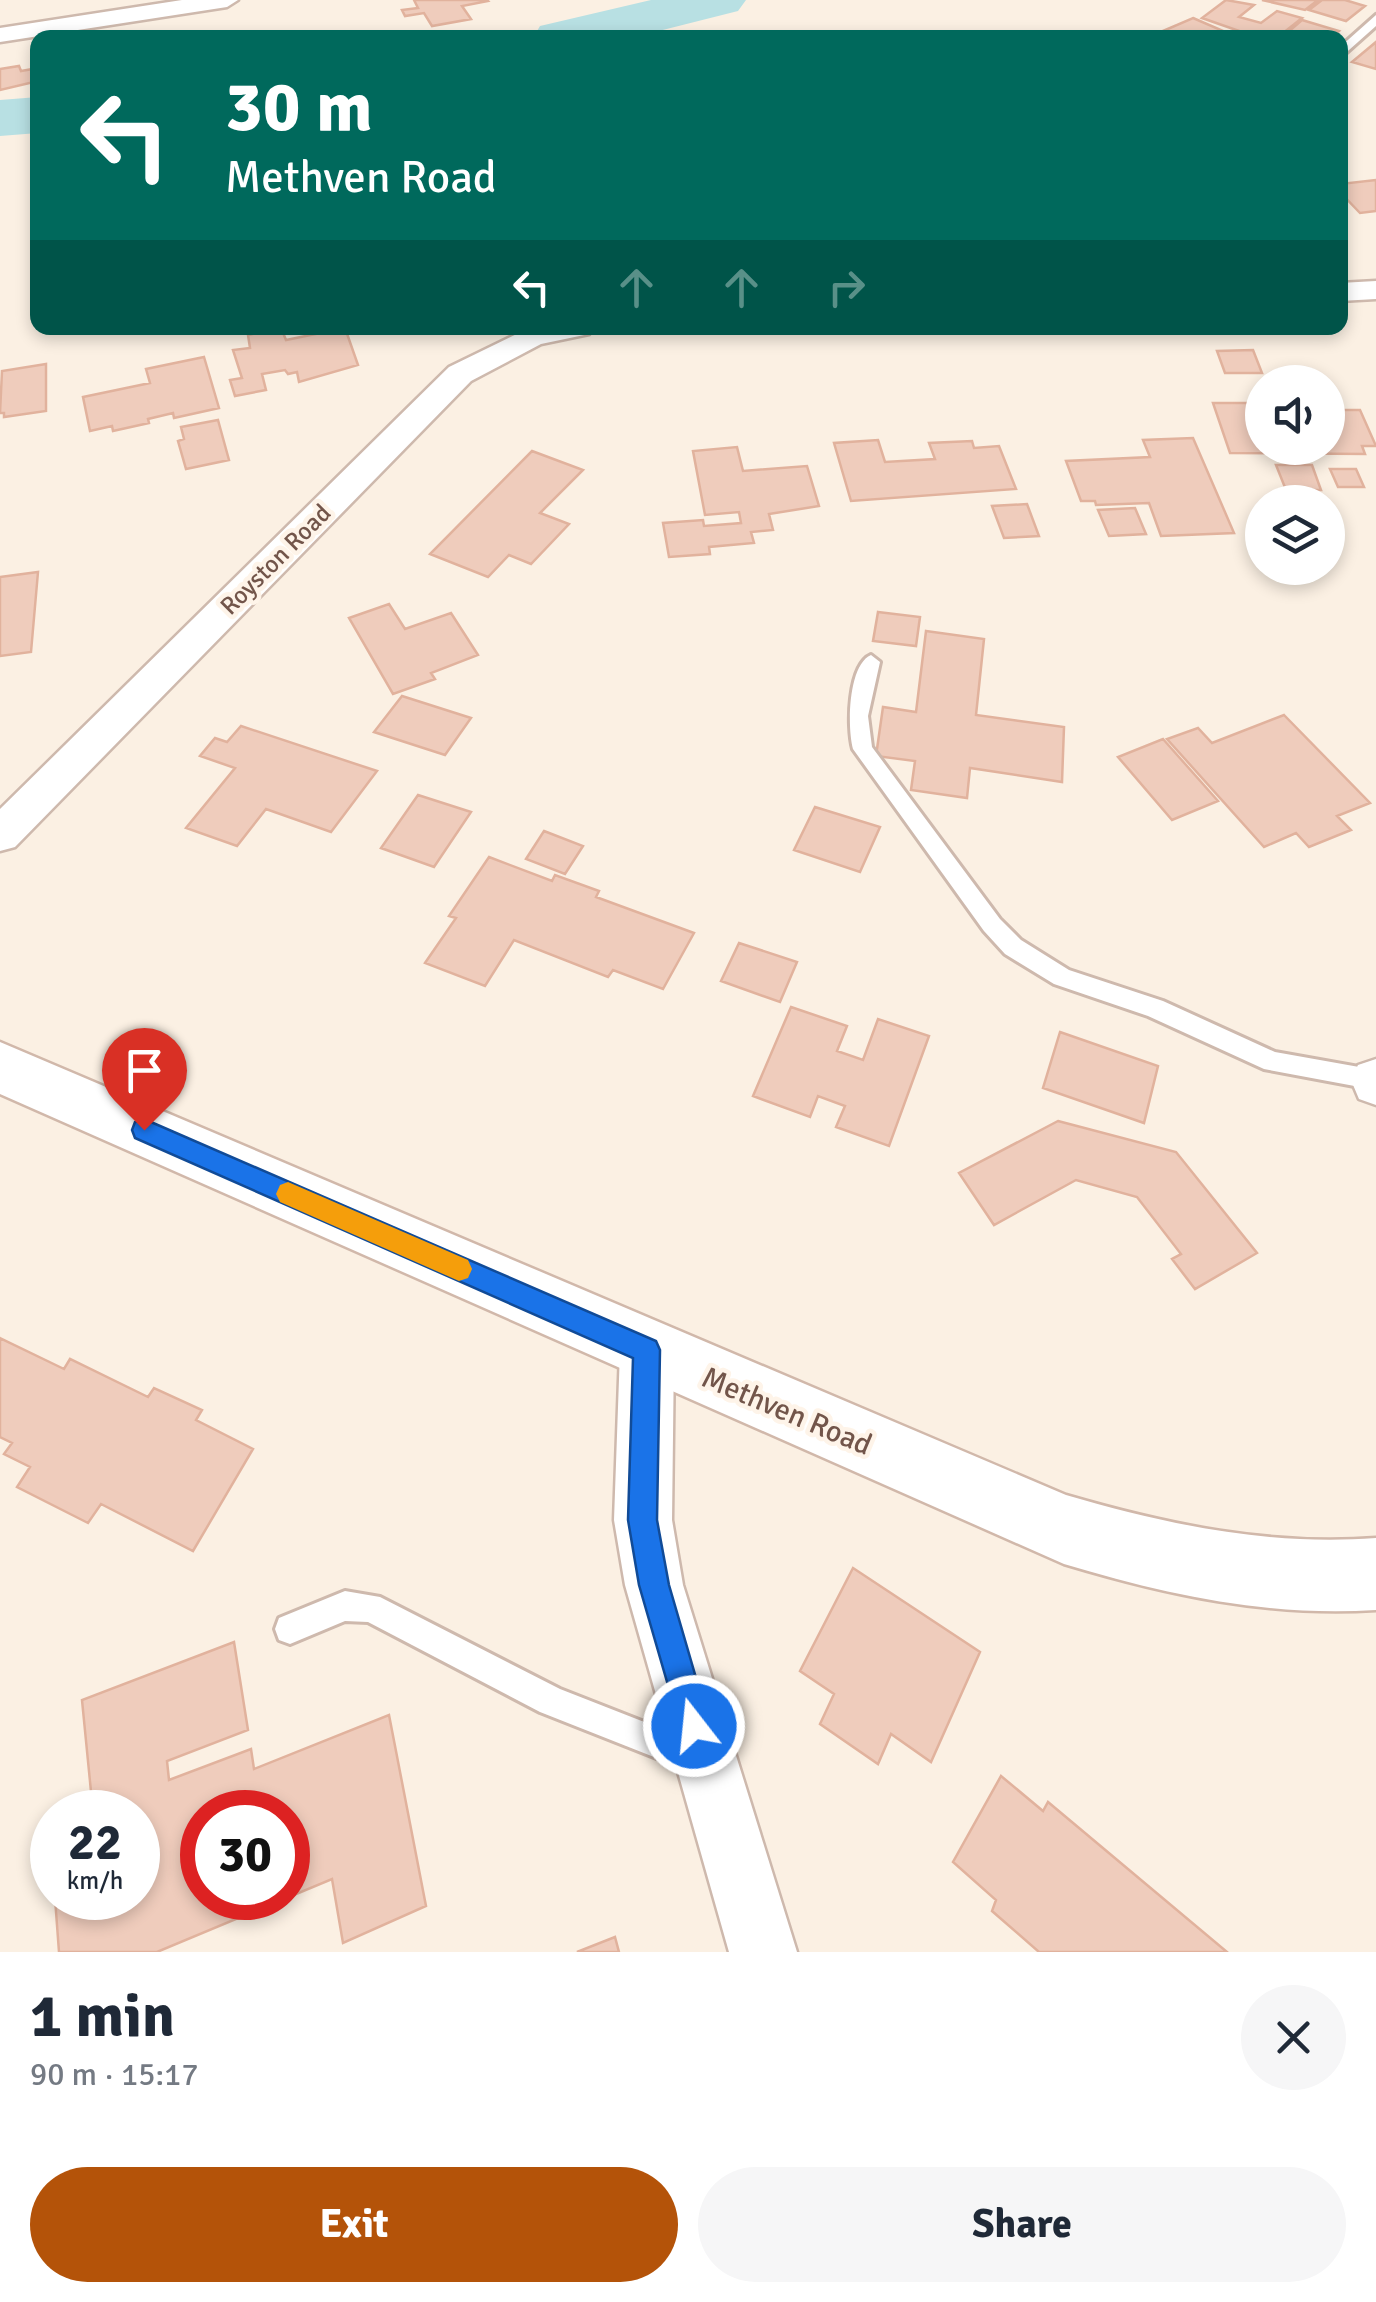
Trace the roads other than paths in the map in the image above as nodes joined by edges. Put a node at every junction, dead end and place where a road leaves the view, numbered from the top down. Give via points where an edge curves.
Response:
1 (227, 0) edge
2 (1376, 20) edge
3 (30, 30) edge
4 (32, 30) edge
5 (0, 35) edge
6 (1348, 46) edge
7 (1376, 290) edge
8 (1348, 292) edge
9 (538, 335) edge
10 (872, 662) dead end
11 (0, 835) edge
12 (0, 1067) edge
13 (1376, 1082) edge
14 (646, 1350) junction
15 (1376, 1574) edge
16 (290, 1629) dead end
17 (704, 1761) junction
18 (763, 1952) edge

1 - 4 street
2 - 6 lane
3 - 5 street
7 - 8 street
9 - 11 street, Royston Road via 460,374
10 - 13 lane via 857,712 863,749 1013,947 1062,977 1173,1015 1272,1062
12 - 14 street, Methven Road
14 - 15 street, Methven Road via 1064,1529 1214,1567 1296,1578
14 - 17 street via 643,1520 654,1585
16 - 17 lane via 344,1606 370,1608 550,1702
17 - 18 street

